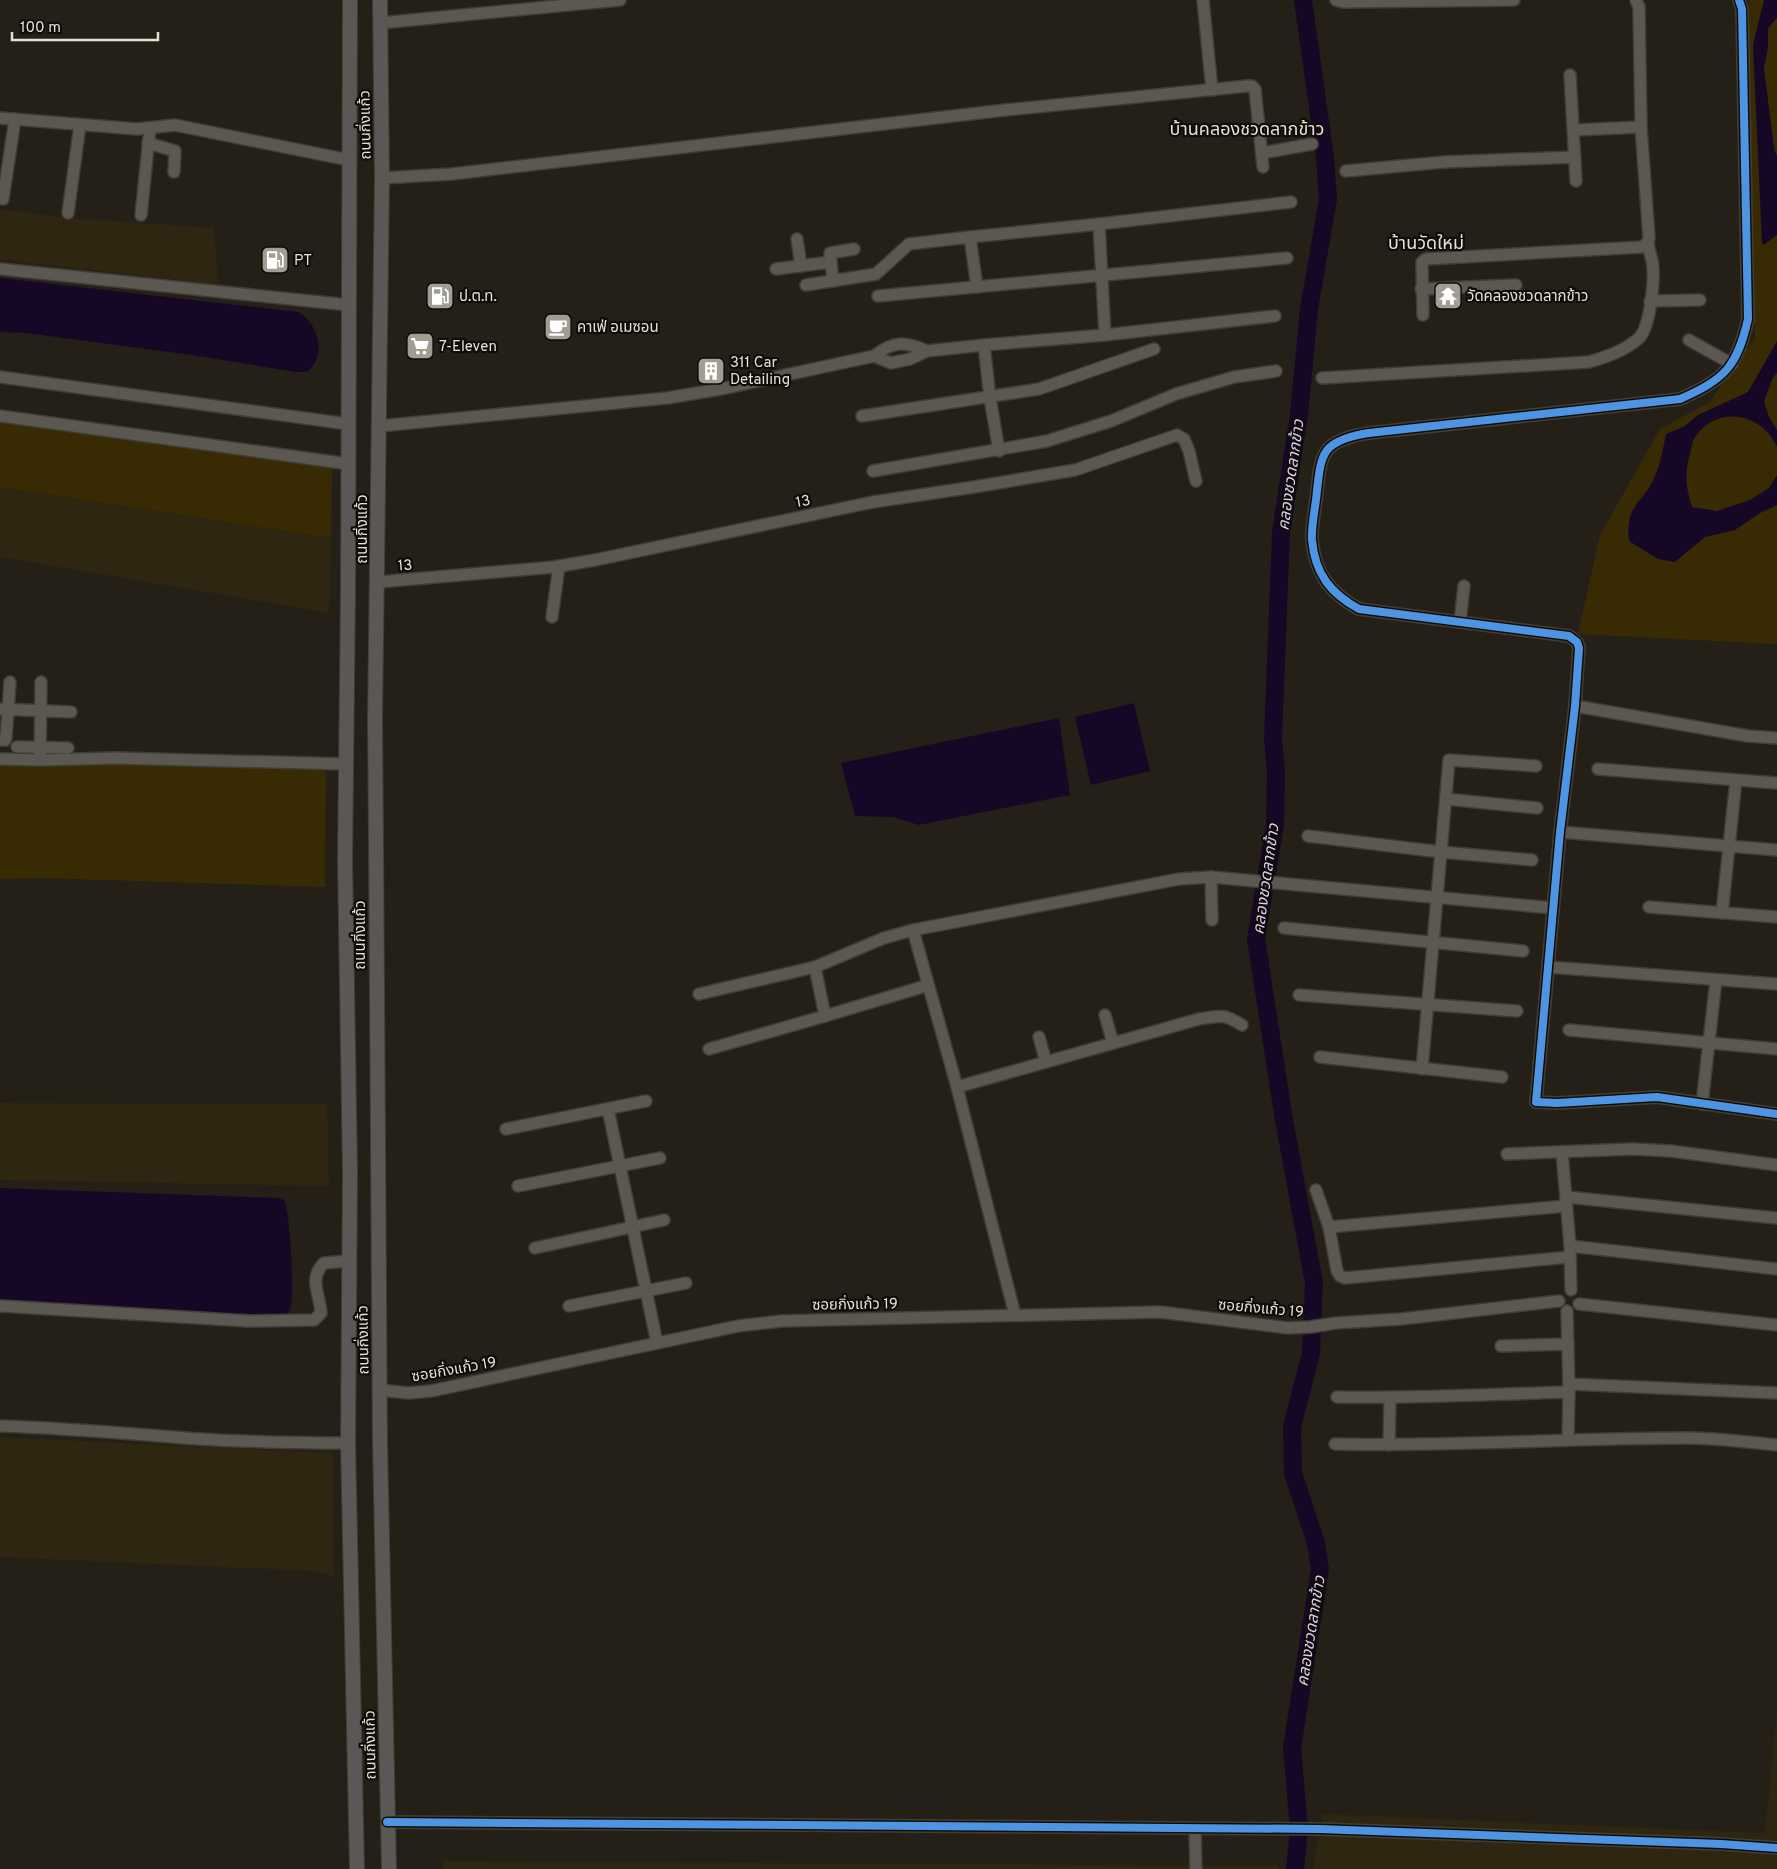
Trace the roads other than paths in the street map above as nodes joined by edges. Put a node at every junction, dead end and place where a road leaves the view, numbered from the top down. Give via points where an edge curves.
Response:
1 (350, 0) edge
2 (380, 0) edge
3 (620, 0) edge
4 (1203, 0) edge
5 (1336, 0) edge
6 (1514, 0) edge
7 (1636, 0) edge
8 (1739, 0) edge
9 (380, 23) junction
10 (1570, 75) dead end
11 (1212, 90) junction
12 (0, 118) edge
13 (15, 119) junction
14 (80, 125) junction
15 (1641, 127) junction
16 (150, 128) junction
17 (1574, 130) junction
18 (148, 143) junction
19 (1312, 144) dead end
20 (1262, 153) junction
21 (1575, 157) junction
22 (350, 160) junction
23 (1264, 168) dead end
24 (1346, 171) dead end
25 (174, 172) dead end
26 (382, 178) junction
27 (1576, 181) dead end
28 (3, 199) dead end
29 (1291, 202) dead end
30 (68, 213) dead end
31 (140, 215) dead end
32 (1099, 224) junction
33 (970, 237) junction
34 (798, 239) dead end
35 (1647, 243) junction
36 (854, 249) dead end
37 (1287, 258) dead end
38 (831, 262) junction
39 (801, 266) junction
40 (0, 268) edge
41 (776, 269) dead end
42 (1102, 276) junction
43 (833, 280) junction
44 (806, 285) dead end
45 (1516, 285) dead end
46 (977, 287) junction
47 (1421, 289) junction
48 (878, 296) dead end
49 (1700, 300) dead end
50 (1650, 302) junction
51 (349, 305) junction
52 (1423, 314) dead end
53 (1274, 316) dead end
54 (1105, 335) junction
55 (1689, 340) dead end
56 (984, 345) junction
57 (1154, 349) dead end
58 (927, 351) junction
59 (874, 356) junction
60 (1732, 364) junction
61 (1276, 371) dead end
62 (0, 377) edge
63 (1322, 378) dead end
64 (990, 398) junction
65 (0, 416) edge
66 (862, 416) dead end
67 (348, 424) junction
68 (380, 426) junction
69 (999, 450) junction
70 (349, 464) junction
71 (873, 471) dead end
72 (1196, 481) dead end
73 (559, 566) junction
74 (378, 582) junction
75 (1464, 586) dead end
76 (552, 617) dead end
77 (1460, 622) junction
78 (10, 682) dead end
79 (42, 682) dead end
80 (1574, 706) junction
81 (4, 710) edge
82 (41, 712) junction
83 (71, 712) dead end
84 (1777, 738) edge
85 (0, 740) edge
86 (17, 747) dead end
87 (40, 748) junction
88 (68, 748) dead end
89 (0, 759) edge
90 (40, 760) junction
91 (346, 764) junction
92 (1536, 766) dead end
93 (1598, 769) dead end
94 (1736, 780) junction
95 (1776, 783) edge
96 (1446, 799) junction
97 (1537, 808) dead end
98 (1560, 832) junction
99 (1308, 836) dead end
100 (1729, 846) junction
101 (1777, 850) edge
102 (1441, 852) junction
103 (1532, 860) dead end
104 (1211, 877) junction
105 (1437, 898) junction
106 (1649, 907) dead end
107 (1554, 908) junction
108 (1722, 913) junction
109 (1777, 917) edge
110 (1212, 920) dead end
111 (1284, 928) dead end
112 (913, 930) junction
113 (1433, 942) junction
114 (1523, 951) dead end
115 (815, 967) junction
116 (1548, 967) junction
117 (1716, 980) junction
118 (1777, 984) edge
119 (922, 987) dead end
120 (699, 994) dead end
121 (1299, 995) dead end
122 (1427, 1004) junction
123 (1517, 1011) dead end
124 (825, 1016) junction
125 (1105, 1016) dead end
126 (1242, 1025) dead end
127 (1569, 1030) dead end
128 (1039, 1037) dead end
129 (1113, 1043) junction
130 (1709, 1043) junction
131 (709, 1049) dead end
132 (1777, 1049) edge
133 (1320, 1058) dead end
134 (1046, 1062) junction
135 (1422, 1069) junction
136 (1502, 1077) dead end
137 (958, 1087) junction
138 (646, 1101) dead end
139 (1702, 1104) junction
140 (608, 1109) junction
141 (1777, 1114) edge
142 (506, 1129) dead end
143 (1562, 1152) junction
144 (1507, 1154) dead end
145 (660, 1158) dead end
146 (619, 1165) junction
147 (1777, 1165) edge
148 (518, 1186) dead end
149 (1316, 1190) dead end
150 (1566, 1202) junction
151 (1777, 1218) edge
152 (664, 1220) dead end
153 (632, 1226) junction
154 (1329, 1227) junction
155 (535, 1248) dead end
156 (1570, 1252) junction
157 (349, 1261) junction
158 (1777, 1269) edge
159 (686, 1283) dead end
160 (1571, 1290) junction
161 (646, 1291) junction
162 (1559, 1301) junction
163 (1579, 1304) junction
164 (0, 1306) edge
165 (569, 1306) dead end
166 (1567, 1311) junction
167 (1015, 1315) junction
168 (1777, 1325) edge
169 (657, 1343) junction
170 (1568, 1344) junction
171 (1501, 1346) dead end
172 (1569, 1388) junction
173 (380, 1390) junction
174 (1777, 1393) edge
175 (1337, 1397) dead end
176 (1390, 1398) junction
177 (0, 1426) edge
178 (1568, 1439) junction
179 (348, 1443) junction
180 (1335, 1444) dead end
181 (1389, 1445) junction
182 (1777, 1445) edge
183 (387, 1822) junction
184 (1195, 1829) junction
185 (1777, 1848) edge
186 (357, 1869) edge
187 (389, 1869) edge
188 (1196, 1869) edge

1 - 22 main road, ถนนกิ่งแก้ว
2 - 9 main road, ถนนกิ่งแก้ว
3 - 9 street
4 - 11 street
5 - 6 street
7 - 15 street via 1639,7
8 - 60 street via 1742,9 1748,319 1742,345
9 - 26 main road, ถนนกิ่งแก้ว
10 - 17 street
11 - 20 street via 1247,86 1255,89
11 - 26 street via 1005,110 452,174
12 - 13 street
13 - 14 street
13 - 28 street
14 - 16 street
14 - 30 street
15 - 17 street
15 - 35 street
16 - 18 street
16 - 22 street via 175,125
17 - 21 street
18 - 25 street via 175,151
18 - 31 street
19 - 20 street
20 - 23 street
21 - 24 street via 1444,162
21 - 27 street
22 - 51 main road, ถนนกิ่งแก้ว
26 - 68 main road, ถนนกิ่งแก้ว
29 - 32 street
32 - 33 street
32 - 42 street
33 - 43 street via 909,244 876,274
33 - 46 street
34 - 39 street
35 - 47 street via 1642,247 1426,259 1422,262
35 - 50 street via 1654,267
36 - 38 street via 830,253
37 - 42 street
38 - 39 street
38 - 43 street
39 - 41 street
40 - 51 street
42 - 46 street
42 - 54 street
43 - 44 street
45 - 47 street
46 - 48 street
47 - 52 street
49 - 50 street
50 - 63 street via 1645,327 1639,338 1613,354 1589,362
51 - 67 main road, ถนนกิ่งแก้ว
53 - 54 street
54 - 56 street
55 - 60 street
56 - 58 street
56 - 64 street
57 - 64 street via 1039,389
58 - 59 street via 910,359 891,362
58 - 59 street via 910,343 898,344 886,347
59 - 68 street via 667,398
60 - 77 street via 1718,379 1680,399 1369,433 1349,437 1329,448 1319,473 1312,539 1316,560 1333,592 1359,610
61 - 69 street via 1234,377 1176,394 1111,421 1046,442
62 - 67 street
64 - 66 street
64 - 69 street
65 - 70 street
67 - 70 main road, ถนนกิ่งแก้ว
68 - 74 main road, ถนนกิ่งแก้ว
69 - 71 street
70 - 91 main road, ถนนกิ่งแก้ว
72 - 73 street, 13 via 1184,438 1176,436 1075,470 873,502
73 - 74 street, 13
73 - 76 street
74 - 173 main road, ถนนกิ่งแก้ว via 375,737
75 - 77 street
77 - 80 street via 1569,636 1579,648
78 - 81 street
79 - 82 street
80 - 84 street via 1748,736
80 - 98 street
81 - 82 street
81 - 85 street via 6,738
82 - 83 street
82 - 87 street
86 - 87 street
87 - 88 street
87 - 90 street
89 - 90 street
90 - 91 street via 116,758
91 - 157 main road, ถนนกิ่งแก้ว
92 - 96 street via 1449,760
93 - 94 street
94 - 95 street
94 - 100 street
96 - 97 street
96 - 102 street
98 - 100 street
98 - 107 street
99 - 102 street
100 - 101 street
100 - 108 street
102 - 103 street
102 - 105 street
104 - 105 street
104 - 110 street
104 - 112 street via 1179,879
105 - 107 street
105 - 113 street
106 - 108 street
107 - 116 street
108 - 109 street
111 - 113 street
112 - 115 street via 884,938
112 - 137 street
113 - 114 street
113 - 122 street
115 - 120 street
115 - 124 street
116 - 117 street
116 - 139 street via 1536,1102 1657,1097
117 - 118 street
117 - 130 street
119 - 124 street
121 - 122 street
122 - 123 street
122 - 135 street
124 - 131 street
125 - 129 street
126 - 129 street via 1221,1016
127 - 130 street
128 - 134 street
129 - 134 street
130 - 132 street
130 - 139 street
133 - 135 street
134 - 137 street
135 - 136 street
137 - 167 street
138 - 140 street
139 - 141 street
140 - 142 street
140 - 146 street
143 - 144 street
143 - 147 street via 1632,1149
143 - 150 street
145 - 146 street
146 - 148 street
146 - 153 street
149 - 154 street
150 - 151 street
150 - 154 street
150 - 156 street
152 - 153 street
153 - 155 street
153 - 161 street
154 - 156 street via 1337,1271 1345,1278
156 - 158 street
156 - 160 street
157 - 164 street via 324,1263 318,1269 315,1284 321,1313 314,1320 248,1321
157 - 179 main road, ถนนกิ่งแก้ว
159 - 161 street
160 - 162 street via 1564,1292
160 - 163 street via 1579,1297
161 - 165 street
161 - 169 street
162 - 166 street
162 - 167 street, ซอยกิ่งแก้ว 19 via 1288,1328 1160,1312
163 - 166 street via 1574,1310
163 - 168 street
166 - 170 street
167 - 169 street, ซอยกิ่งแก้ว 19 via 781,1321 738,1326
169 - 173 street, ซอยกิ่งแก้ว 19 via 431,1391
170 - 171 street
170 - 172 street
172 - 174 street
172 - 176 street
172 - 178 street
173 - 183 main road, ถนนกิ่งแก้ว
175 - 176 street
176 - 181 street
177 - 179 street via 198,1439
178 - 181 street
178 - 182 street via 1688,1438
179 - 186 main road, ถนนกิ่งแก้ว
180 - 181 street
183 - 184 street
183 - 187 main road, ถนนกิ่งแก้ว
184 - 185 street via 1320,1829
184 - 188 street

